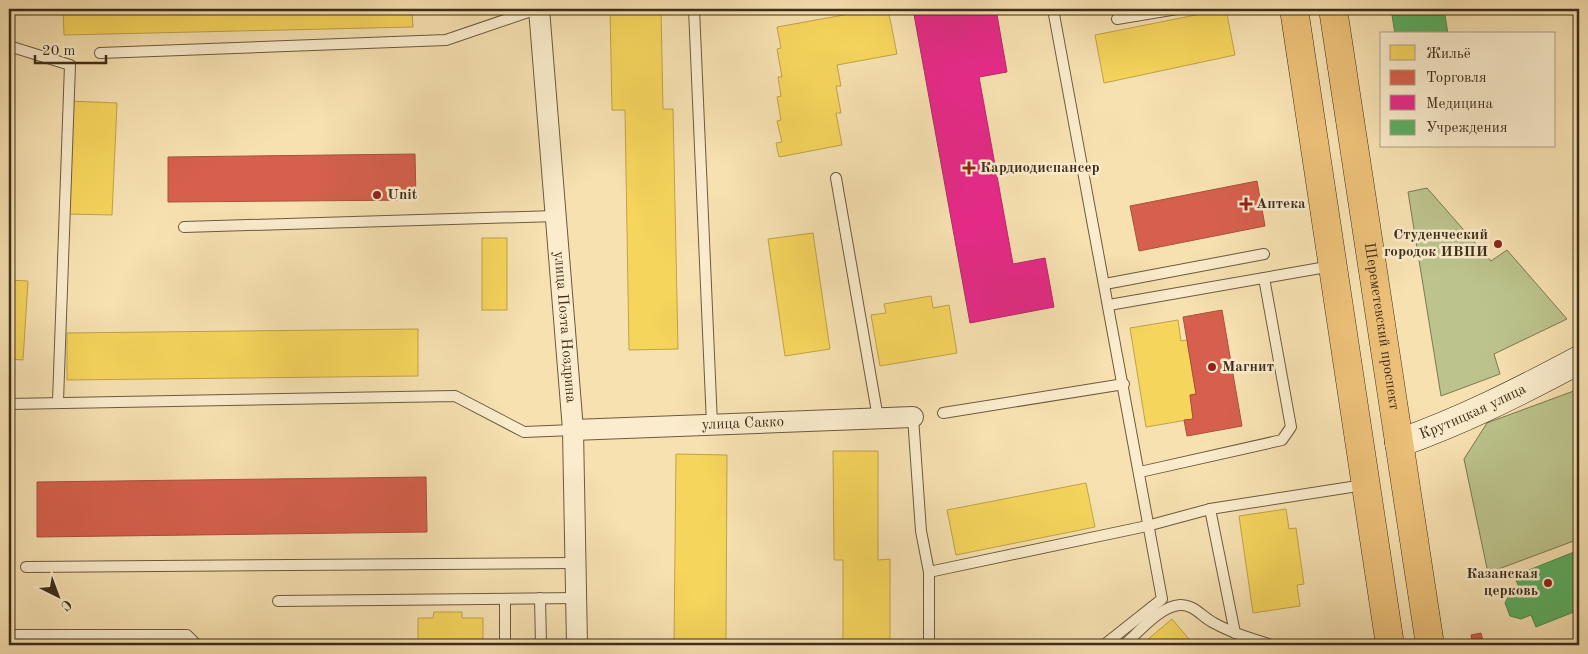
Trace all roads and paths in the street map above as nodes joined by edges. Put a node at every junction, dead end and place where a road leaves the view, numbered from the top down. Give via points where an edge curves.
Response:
1 (538, 9) edge
2 (694, 9) edge
3 (1053, 9) edge
4 (1177, 9) edge
5 (1294, 9) edge
6 (1333, 9) edge
7 (1117, 19) dead end
8 (9, 46) edge
9 (100, 53) dead end
10 (836, 178) dead end
11 (556, 216) junction
12 (184, 227) dead end
13 (1264, 254) dead end
14 (1333, 266) junction
15 (1264, 278) junction
16 (1105, 284) junction
17 (1109, 305) junction
18 (1579, 360) edge
19 (1124, 384) junction
20 (58, 401) junction
21 (9, 404) edge
22 (943, 413) dead end
23 (912, 417) joint
24 (878, 418) junction
25 (712, 424) junction
26 (573, 430) junction
27 (1399, 443) junction
28 (1361, 450) junction
29 (1140, 472) junction
30 (1365, 485) junction
31 (1210, 508) junction
32 (1147, 526) junction
33 (576, 563) junction
34 (26, 567) dead end
35 (929, 572) junction
36 (540, 598) junction
37 (576, 598) junction
38 (504, 599) junction
39 (278, 601) dead end
40 (1235, 633) junction
41 (9, 635) edge
42 (197, 645) edge
43 (505, 645) edge
44 (541, 645) edge
45 (577, 645) edge
46 (929, 645) edge
47 (1104, 645) edge
48 (1124, 645) edge
49 (1272, 645) edge
50 (1390, 645) edge
51 (1430, 645) edge

1 - 9 lane via 446,40
1 - 11 street, улица Поэта Ноздрина
2 - 25 lane
3 - 16 lane
4 - 7 lane
5 - 14 main road
6 - 27 main road, Шереметевский проспект
8 - 20 lane via 70,64
10 - 24 lane
11 - 12 lane
11 - 26 street, улица Поэта Ноздрина
13 - 16 lane
14 - 15 lane
14 - 28 main road
15 - 17 lane
15 - 29 lane via 1291,426 1282,440
16 - 17 lane
17 - 19 lane
18 - 27 street, Крутицкая улица via 1516,393
19 - 22 lane
19 - 29 lane
20 - 21 lane
20 - 26 lane via 455,396 524,432
23 - 24 street, улица Сакко
23 - 35 lane via 921,531
24 - 25 street, улица Сакко
25 - 26 street, улица Сакко
26 - 33 street, улица Поэта Ноздрина
27 - 28 main road, Крутицкая улица
27 - 51 main road, Шереметевский проспект
28 - 30 main road
29 - 32 lane
30 - 31 lane
30 - 50 main road
31 - 32 lane
31 - 40 lane
32 - 35 lane
32 - 47 lane via 1162,599
33 - 34 lane
33 - 37 street, улица Поэта Ноздрина
35 - 46 lane
36 - 37 lane
36 - 38 lane
36 - 44 lane
37 - 45 street, улица Поэта Ноздрина
38 - 39 lane
38 - 43 lane
40 - 48 lane via 1213,623 1193,608 1180,605 1164,611
40 - 49 lane
41 - 42 lane via 187,635

